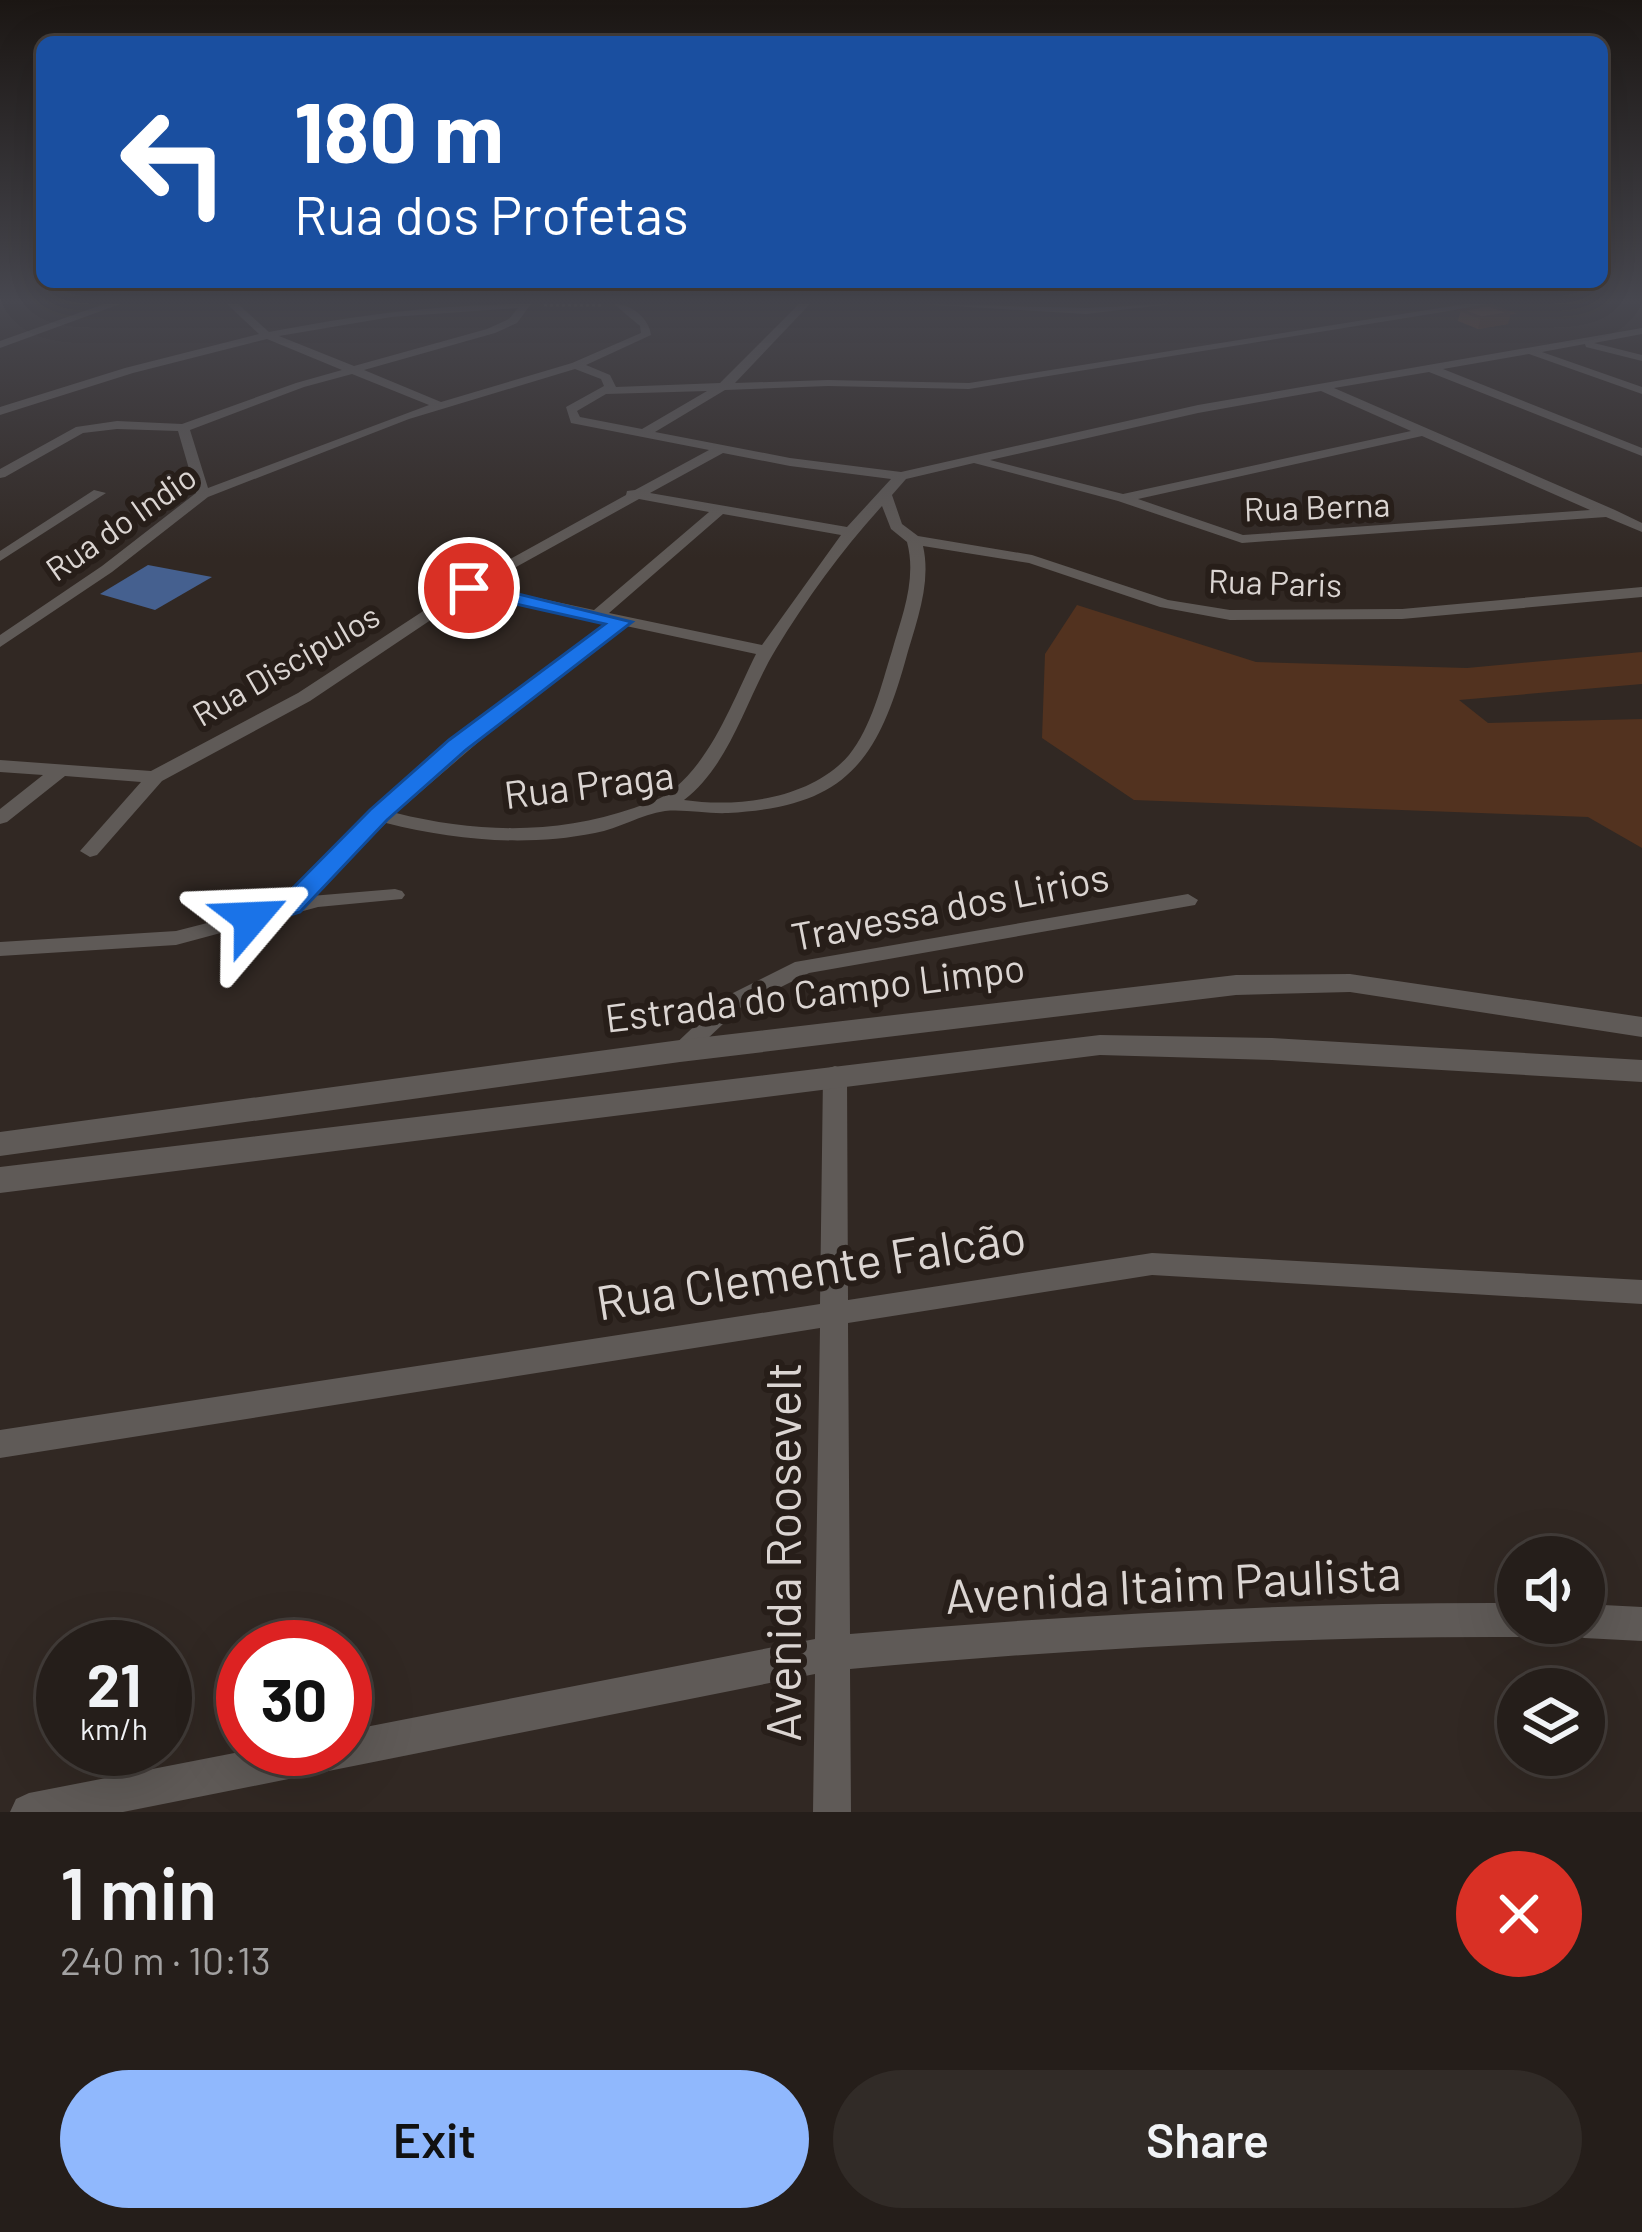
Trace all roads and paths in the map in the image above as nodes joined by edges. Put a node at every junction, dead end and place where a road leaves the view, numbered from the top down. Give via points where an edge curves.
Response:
1 (68, 389) edge
2 (297, 389) edge
3 (395, 389) edge
4 (494, 389) edge
5 (721, 389) junction
6 (741, 389) edge
7 (1306, 389) edge
8 (1325, 389) edge
9 (1481, 389) edge
10 (607, 391) joint
11 (439, 405) junction
12 (0, 411) edge
13 (183, 428) junction
14 (1425, 432) junction
15 (644, 433) junction
16 (720, 449) junction
17 (1642, 452) edge
18 (967, 458) junction
19 (0, 474) edge
20 (901, 476) junction
21 (99, 493) dead end
22 (203, 494) junction
23 (632, 494) junction
24 (885, 495) junction
25 (1123, 497) junction
26 (718, 511) junction
27 (1610, 513) junction
28 (1642, 528) edge
29 (850, 532) junction
30 (914, 540) junction
31 (0, 557) edge
32 (469, 588) junction
33 (1642, 592) edge
34 (597, 616) junction
35 (621, 622) junction
36 (0, 642) edge
37 (766, 651) junction
38 (0, 766) edge
39 (61, 770) junction
40 (155, 777) junction
41 (665, 805) junction
42 (379, 815) junction
43 (0, 818) edge
44 (90, 851) dead end
45 (395, 895) dead end
46 (1188, 900) dead end
47 (290, 906) junction
48 (0, 949) edge
49 (1642, 1027) edge
50 (680, 1051) junction
51 (1642, 1070) edge
52 (835, 1075) junction
53 (0, 1144) edge
54 (0, 1180) edge
55 (1642, 1292) edge
56 (831, 1312) junction
57 (0, 1444) edge
58 (1497, 1620) edge
59 (1605, 1622) edge
60 (1642, 1624) edge
61 (834, 1653) junction
62 (28, 1812) edge
63 (832, 1812) edge

1 - 12 street
2 - 13 street
3 - 11 street
4 - 11 street, Rua do Indio
5 - 6 street
5 - 10 street
5 - 15 street
7 - 18 street
8 - 14 street
9 - 17 street
10 - 15 street via 570,410 575,420
11 - 22 street, Rua do Indio
13 - 19 street via 92,427
13 - 22 street
14 - 25 street
14 - 27 street
15 - 16 street
16 - 20 street
16 - 23 street, Rua Discipulos
18 - 20 street
18 - 25 street, Rua Berna
20 - 24 street
21 - 31 street
22 - 36 street, Rua do Indio
23 - 26 street
23 - 32 street, Rua Discipulos
24 - 29 street
24 - 30 street via 896,526
25 - 27 street, Rua Berna via 1224,536 1260,540
26 - 29 street
26 - 34 street
27 - 28 street
29 - 37 street
30 - 33 street, Rua Paris via 1032,559 1166,604 1230,615 1402,614
30 - 41 street, Rua Praga via 920,554 898,655 859,754 801,793 758,805
32 - 34 street
32 - 40 street, Rua Discipulos via 320,688
34 - 35 street
35 - 37 street
35 - 42 street
37 - 41 street via 716,750
38 - 39 street
39 - 40 street
39 - 43 street
40 - 44 street, Rua Discipulos
41 - 42 street, Rua Praga via 593,828 536,835 451,831
42 - 47 street
45 - 47 street
46 - 50 street, Travessa dos Lirios via 803,967 733,1002
47 - 48 street via 176,938
49 - 50 street, Estrada do Campo Limpo via 1422,991 1288,982
50 - 53 street, Estrada do Campo Limpo
51 - 52 street via 1100,1045
52 - 54 street
52 - 56 street, Avenida Roosevelt
55 - 56 street, Rua Clemente Falcão via 1168,1263
56 - 57 street, Rua Clemente Falcão
56 - 61 street, Avenida Roosevelt
58 - 61 street, Avenida Itaim Paulista via 1308,1621
59 - 60 street
61 - 62 street, Avenida Itaim Paulista
61 - 63 street, Avenida Roosevelt

